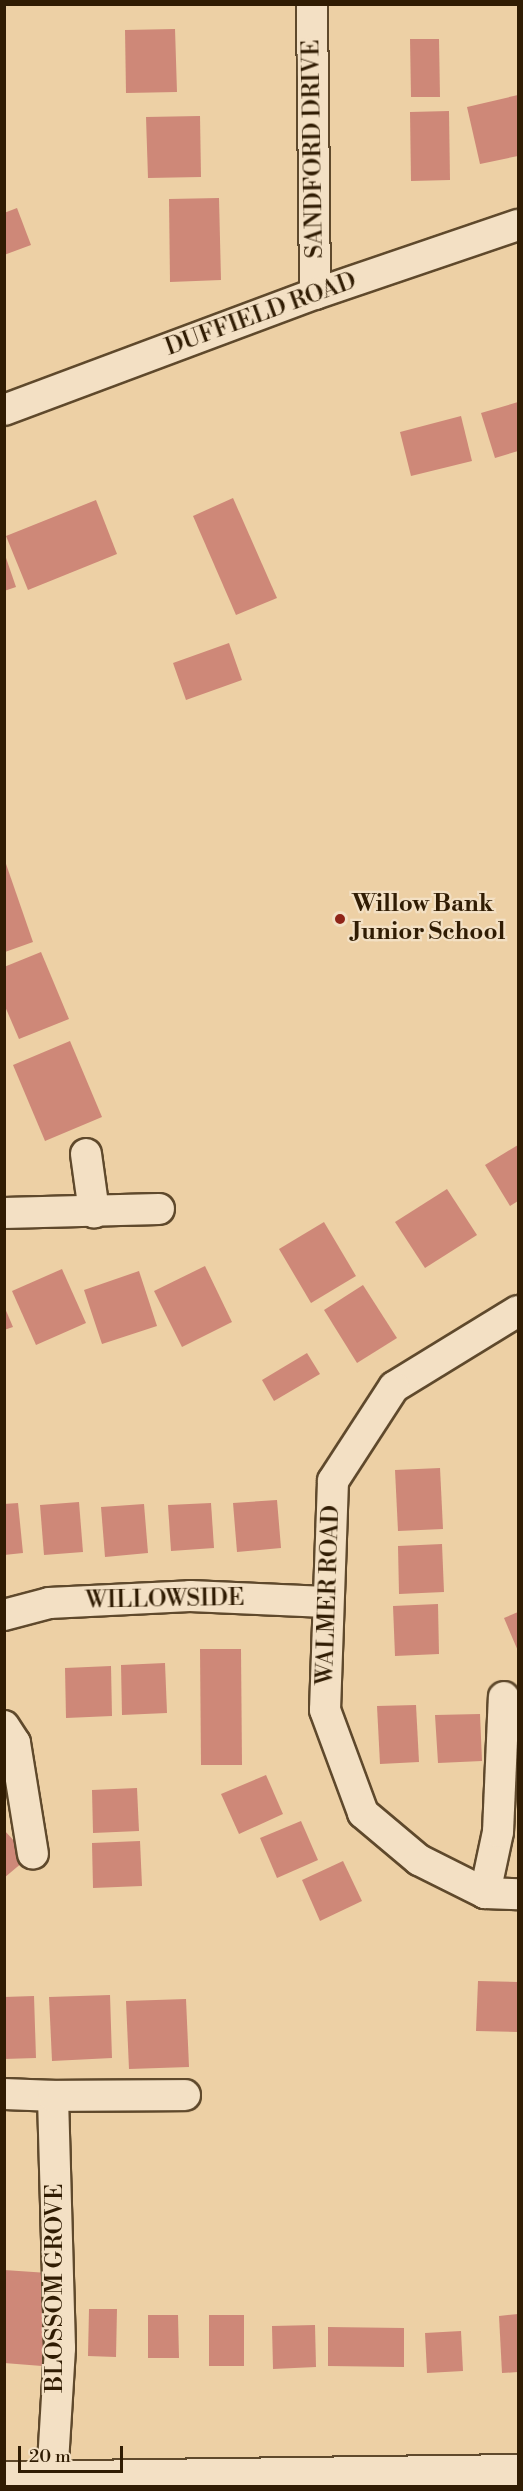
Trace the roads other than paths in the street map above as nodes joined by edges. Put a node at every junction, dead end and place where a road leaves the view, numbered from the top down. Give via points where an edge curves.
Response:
1 (312, 4) edge
2 (519, 225) edge
3 (315, 294) junction
4 (4, 410) edge
5 (86, 1154) dead end
6 (159, 1209) dead end
7 (4, 1212) edge
8 (94, 1212) junction
9 (519, 1311) edge
10 (326, 1602) junction
11 (4, 1615) edge
12 (504, 1697) dead end
13 (4, 1726) edge
14 (33, 1854) dead end
15 (485, 1893) junction
16 (519, 1894) edge
17 (4, 2094) edge
18 (185, 2095) dead end
19 (53, 2096) junction
20 (519, 2471) edge
21 (4, 2478) edge
22 (52, 2479) junction
23 (281, 2481) edge

1 - 3 street, SANDFORD DRIVE
2 - 3 street, DUFFIELD ROAD
3 - 4 street, DUFFIELD ROAD
5 - 8 street
6 - 8 street
7 - 8 street
9 - 10 street, WALMER ROAD via 394,1387 333,1481
10 - 11 street, WILLOWSIDE via 190,1596 49,1603
10 - 15 street, WALMER ROAD via 325,1710 363,1813 418,1860
12 - 15 street via 498,1832
13 - 14 street via 15,1743
15 - 16 street, WALMER ROAD
17 - 19 street
18 - 19 street
19 - 22 street, BLOSSOM GROVE via 60,2348
20 - 23 street
21 - 22 street
22 - 23 street

